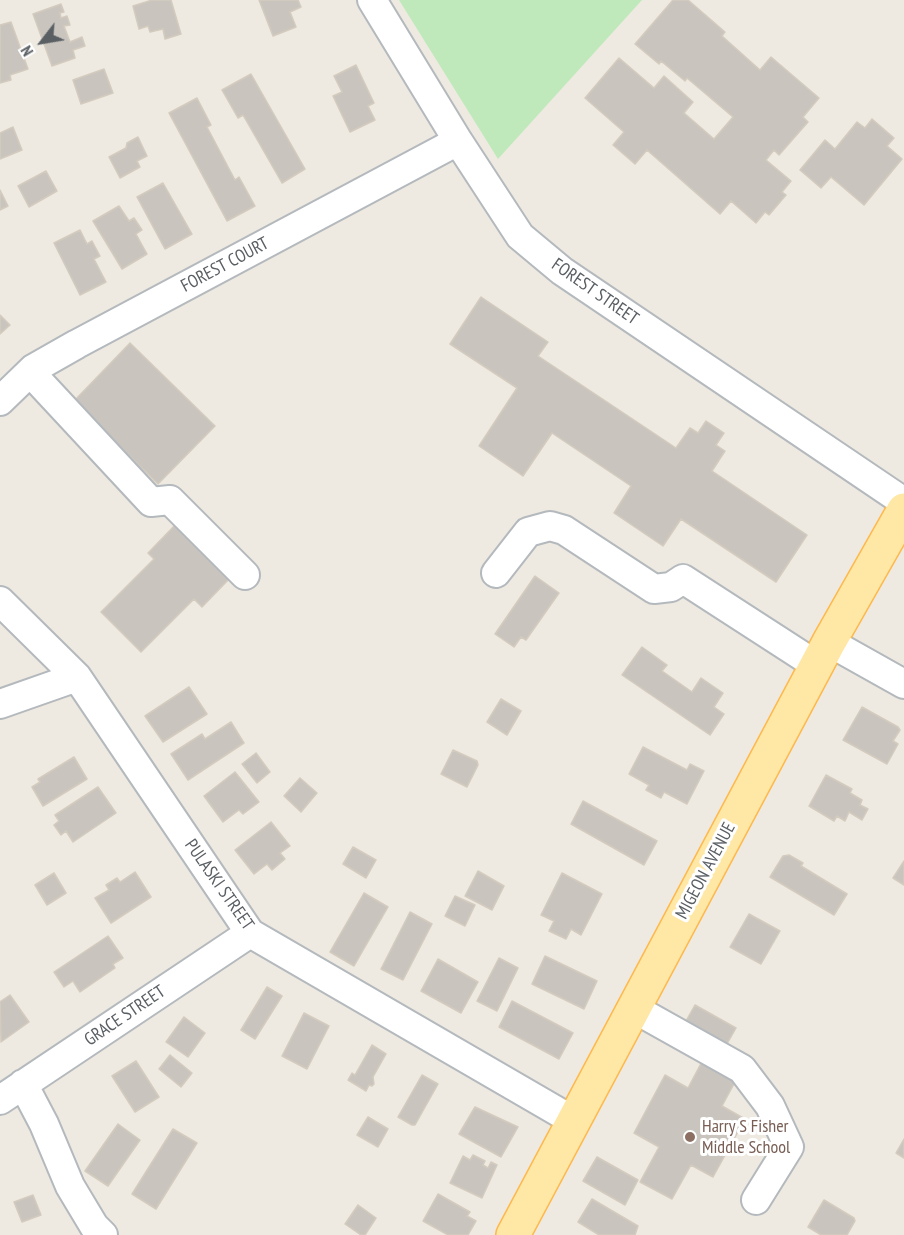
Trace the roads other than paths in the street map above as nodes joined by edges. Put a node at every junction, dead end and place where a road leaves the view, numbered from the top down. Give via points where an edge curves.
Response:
1 (372, 0) edge
2 (458, 141) junction
3 (30, 372) junction
4 (0, 401) edge
5 (904, 502) edge
6 (904, 510) edge
7 (496, 573) dead end
8 (245, 575) dead end
9 (0, 601) edge
10 (822, 654) junction
11 (77, 677) junction
12 (904, 684) edge
13 (0, 704) edge
14 (250, 933) junction
15 (633, 1008) junction
16 (12, 1092) edge
17 (574, 1121) junction
18 (756, 1200) dead end
19 (103, 1235) edge
20 (513, 1235) edge

1 - 2 street, FOREST STREET
2 - 3 street, FOREST COURT
2 - 5 street, FOREST STREET via 520,236 561,271
3 - 4 street, FOREST COURT
3 - 8 street via 151,502 170,500
6 - 10 main road, MIGEON AVENUE
7 - 10 street via 528,532 550,526 564,530 654,589 671,587 683,579
9 - 11 street, PULASKI STREET
10 - 12 street
10 - 15 main road, MIGEON AVENUE
11 - 13 street
11 - 14 street, PULASKI STREET
14 - 16 street, GRACE STREET
14 - 17 street, PULASKI STREET
15 - 17 main road, MIGEON AVENUE
15 - 18 street via 742,1069 770,1106 789,1146
16 - 19 street via 44,1124 70,1186
17 - 20 main road, MIGEON AVENUE

